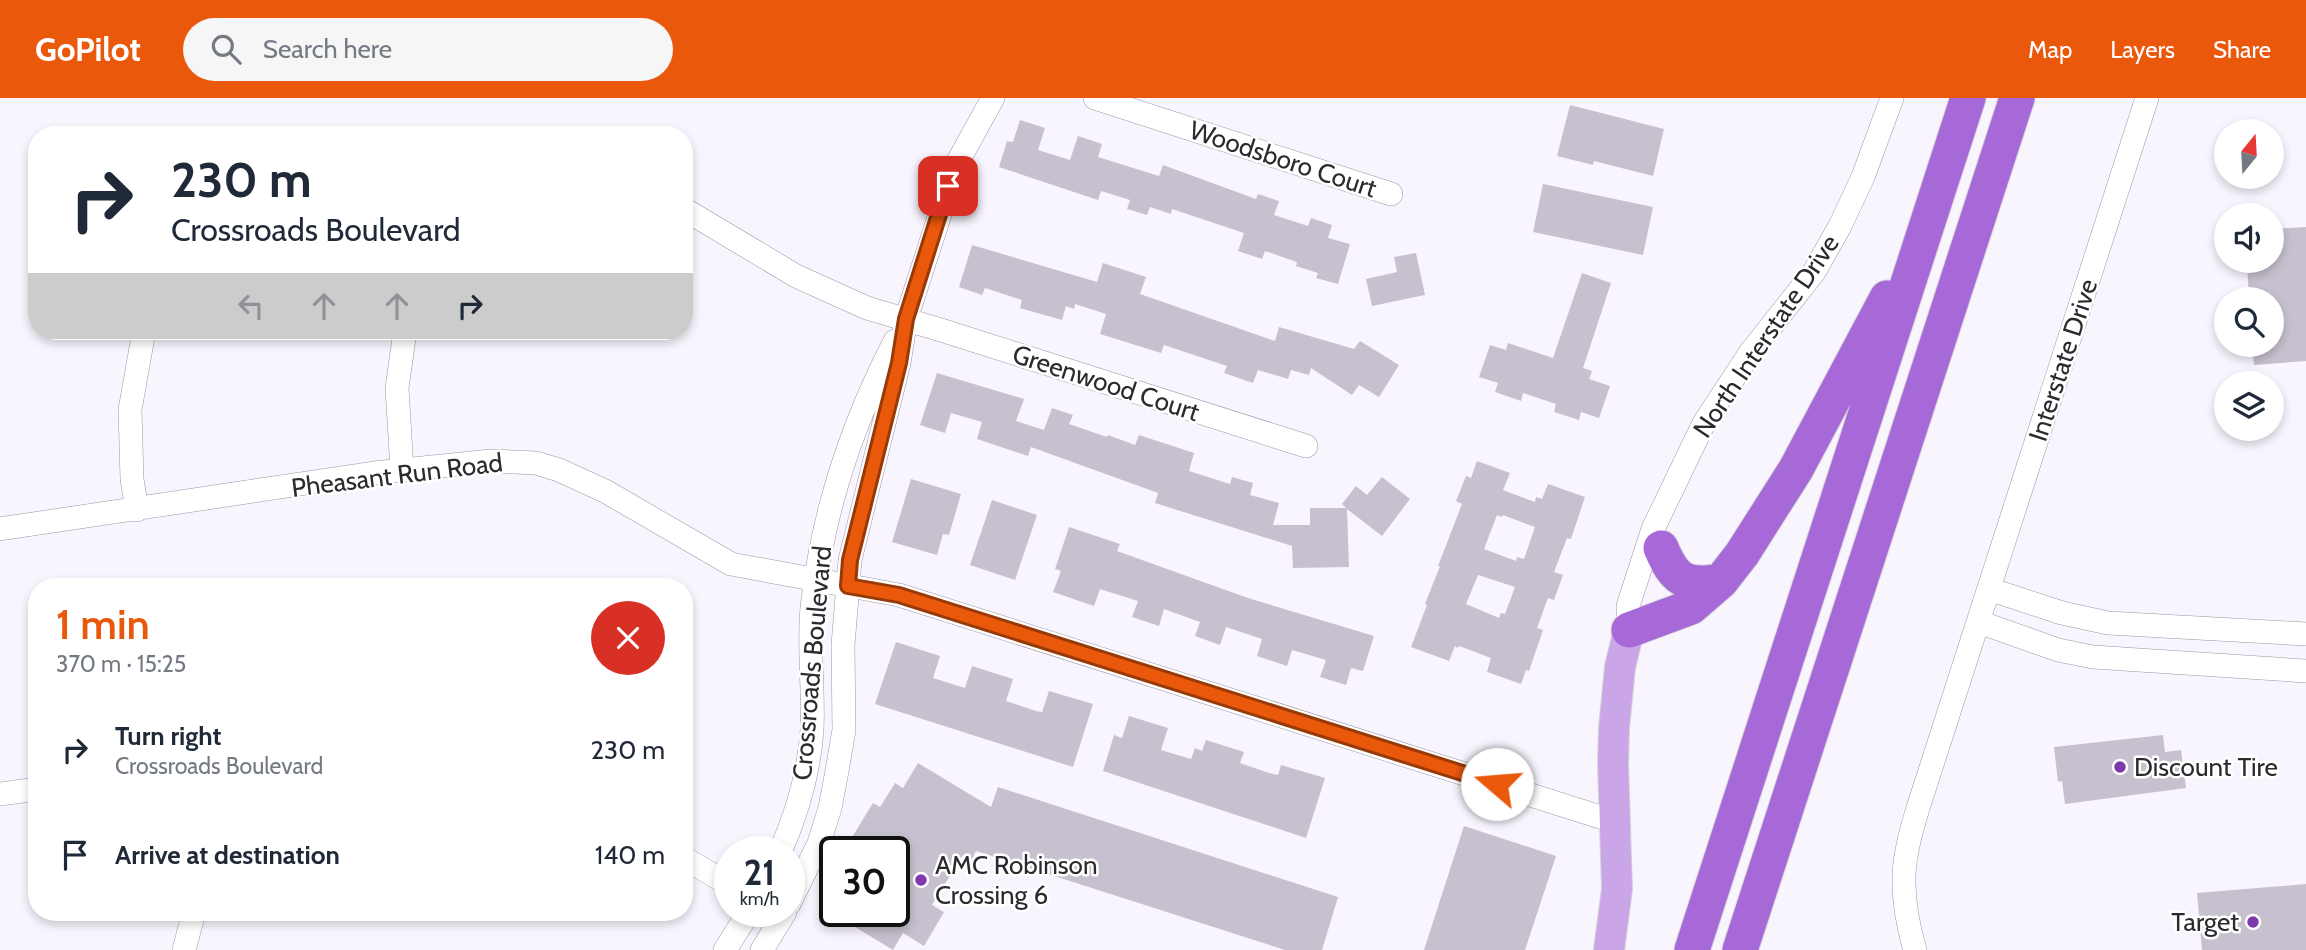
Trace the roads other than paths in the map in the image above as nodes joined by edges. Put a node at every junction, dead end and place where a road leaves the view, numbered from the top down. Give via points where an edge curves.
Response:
1 (993, 98) edge
2 (1095, 98) edge
3 (1892, 98) edge
4 (1968, 98) edge
5 (2017, 98) edge
6 (2147, 98) edge
7 (1391, 194) dead end
8 (693, 214) edge
9 (1931, 214) junction
10 (906, 319) junction
11 (143, 340) edge
12 (404, 340) edge
13 (1306, 446) dead end
14 (1687, 458) junction
15 (402, 470) junction
16 (137, 510) junction
17 (0, 529) edge
18 (1661, 548) junction
19 (1721, 580) junction
20 (816, 581) junction
21 (848, 586) junction
22 (1989, 589) junction
23 (1979, 622) junction
24 (1629, 630) junction
25 (2306, 634) edge
26 (2306, 671) edge
27 (28, 790) edge
28 (0, 794) edge
29 (1616, 822) junction
30 (787, 836) edge
31 (693, 863) edge
32 (805, 869) edge
33 (714, 876) edge
34 (192, 921) edge
35 (739, 927) edge
36 (774, 927) edge
37 (184, 950) edge
38 (725, 950) edge
39 (762, 950) edge
40 (1609, 950) edge
41 (1692, 950) edge
42 (1740, 950) edge
43 (1915, 950) edge

1 - 10 street, Crossroads Boulevard via 956,165
2 - 7 street, Woodsboro Court
3 - 14 street, North Interstate Drive via 1857,189 1814,272 1726,387
4 - 9 highway
5 - 42 highway
6 - 22 street, Interstate Drive
8 - 10 street, Greenwood Court via 796,276 867,308
9 - 19 highway via 1796,469
9 - 41 highway
10 - 13 street, Greenwood Court
10 - 20 street, Crossroads Boulevard via 845,455 822,536
10 - 21 street, Crossroads Boulevard via 850,560
11 - 16 street via 130,422
12 - 15 street via 397,388
14 - 18 street, North Interstate Drive
14 - 24 street, North Interstate Drive via 1653,529 1628,606
15 - 16 street, Pheasant Run Road
15 - 20 street, Pheasant Run Road via 491,461 536,463 605,491 731,564
16 - 17 street, Pheasant Run Road
18 - 19 highway via 1669,568 1685,581
18 - 24 street, North Interstate Drive via 1642,610
19 - 24 highway via 1691,607
20 - 21 street, Pheasant Run Road
20 - 30 street, Crossroads Boulevard via 810,750
21 - 29 street, Pheasant Run Road via 899,595
21 - 32 street, Crossroads Boulevard via 844,730 838,771 819,843
22 - 23 street, Interstate Drive
22 - 25 street via 2108,623
23 - 26 street via 2093,657
23 - 43 street via 1906,853 1905,889
24 - 29 main road, North Interstate Drive via 1615,718
27 - 28 street
29 - 40 main road, North Interstate Drive via 1616,889
31 - 33 street
34 - 37 street
35 - 38 street
36 - 39 street, Crossroads Boulevard

